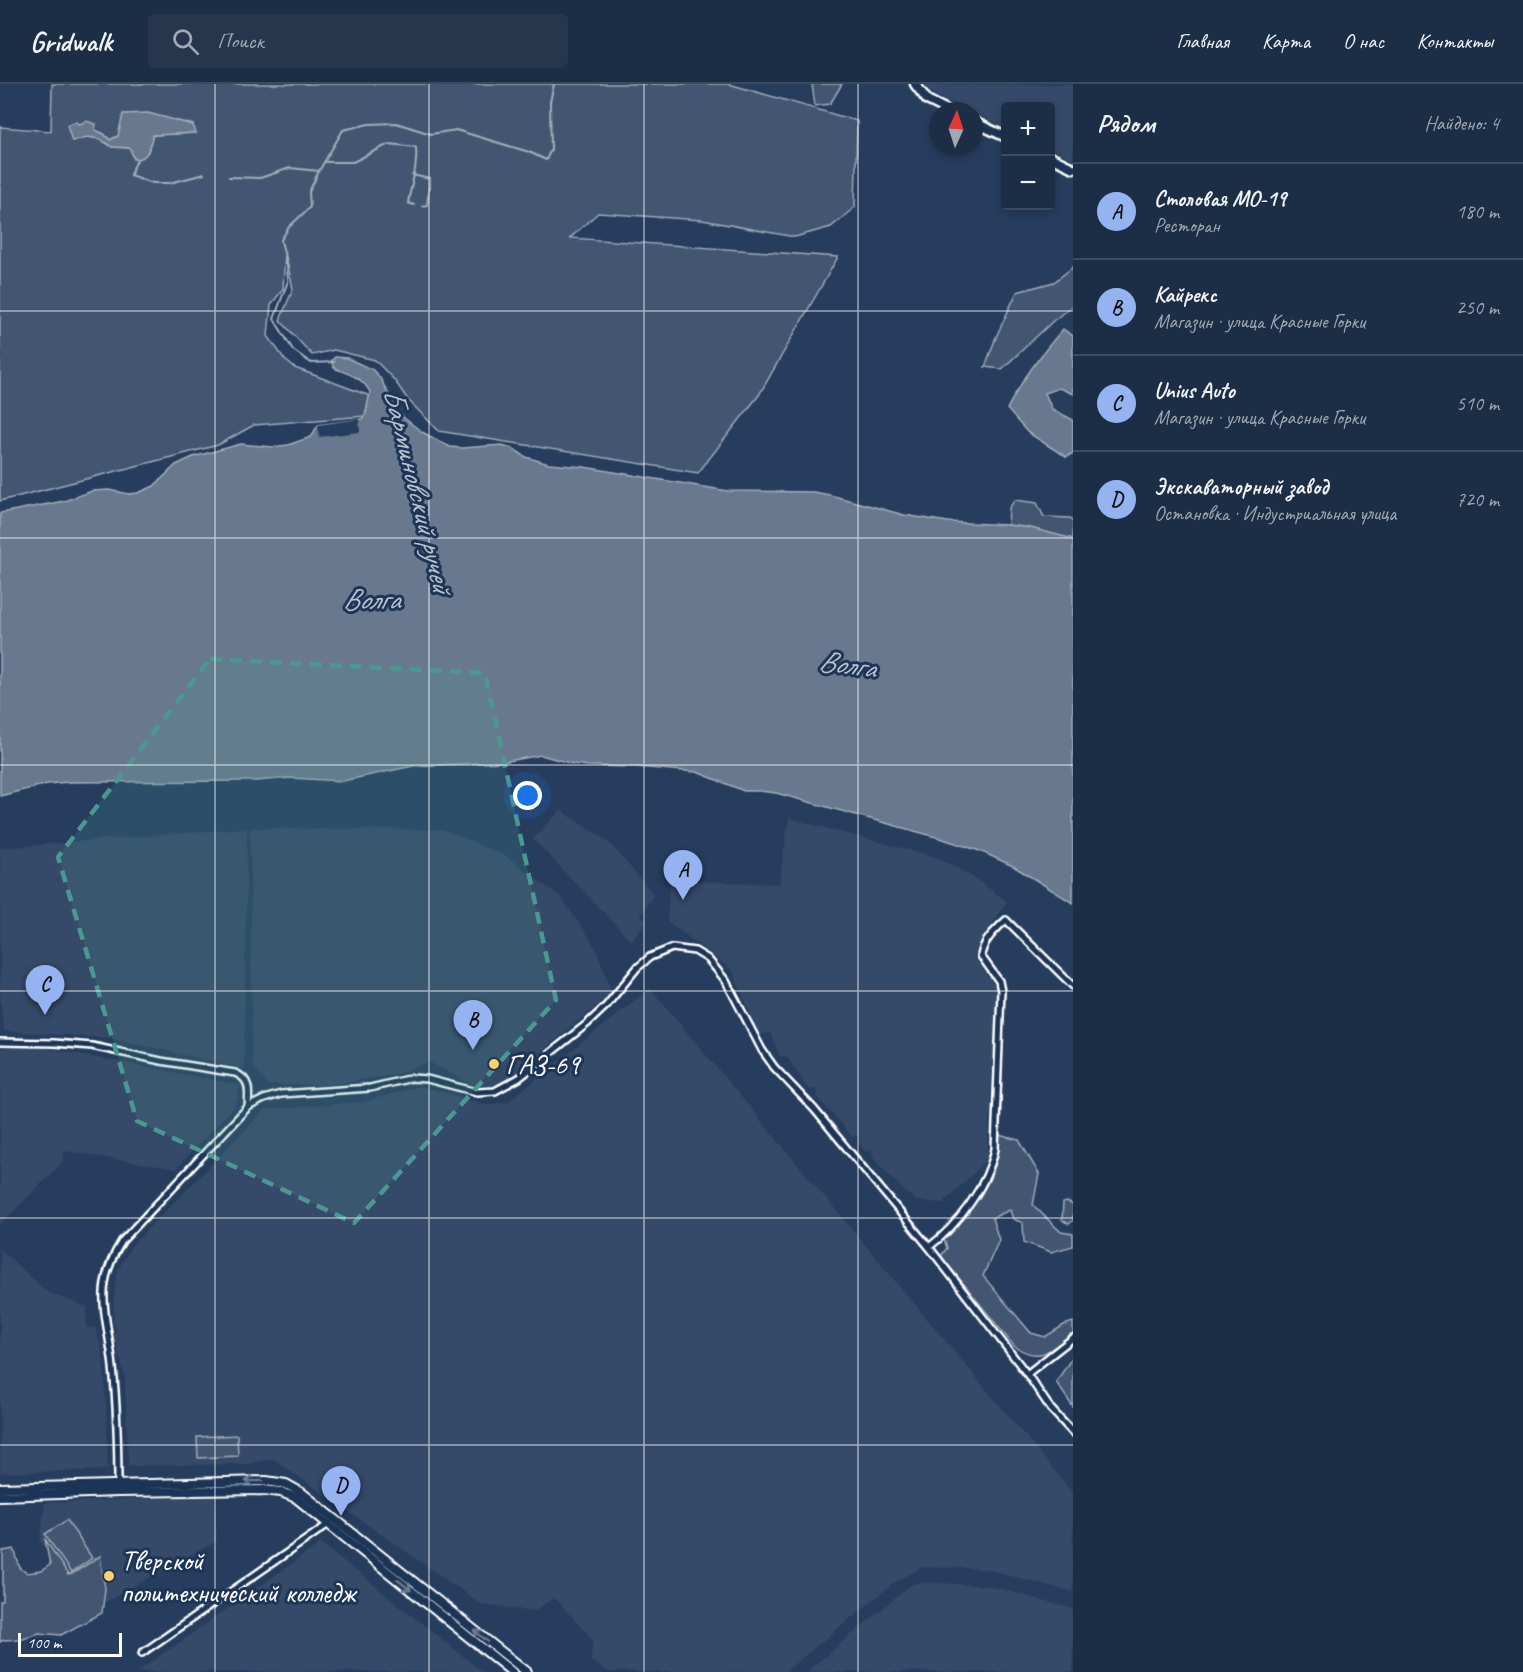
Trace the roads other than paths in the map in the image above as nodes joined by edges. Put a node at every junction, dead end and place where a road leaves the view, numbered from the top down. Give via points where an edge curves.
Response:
1 (915, 84) edge
2 (931, 102) edge
3 (983, 126) edge
4 (1001, 135) edge
5 (1055, 159) edge
6 (1073, 168) edge
7 (1073, 986) edge
8 (0, 1042) edge
9 (248, 1107) junction
10 (929, 1247) junction
11 (1073, 1338) edge
12 (1027, 1374) junction
13 (1073, 1433) edge
14 (0, 1488) edge
15 (118, 1488) junction
16 (0, 1496) edge
17 (332, 1522) junction
18 (142, 1653) dead end
19 (512, 1672) edge
20 (527, 1672) edge

1 - 2 main road
3 - 4 main road
5 - 6 main road
7 - 10 street via 1006,920 982,949 981,957 999,981 1001,991 994,1155 956,1224
8 - 9 street via 92,1046 235,1073 247,1083
9 - 10 street via 281,1094 370,1088 412,1078 482,1093 500,1090 588,1023 650,957 664,950 687,949 704,955 726,981 774,1067
9 - 15 street via 122,1241 110,1264 103,1301 113,1364
10 - 12 street
11 - 12 street
12 - 13 street
14 - 15 street
15 - 16 street
15 - 17 street via 273,1490 296,1498
17 - 18 street
17 -> 19 street
20 -> 17 street

